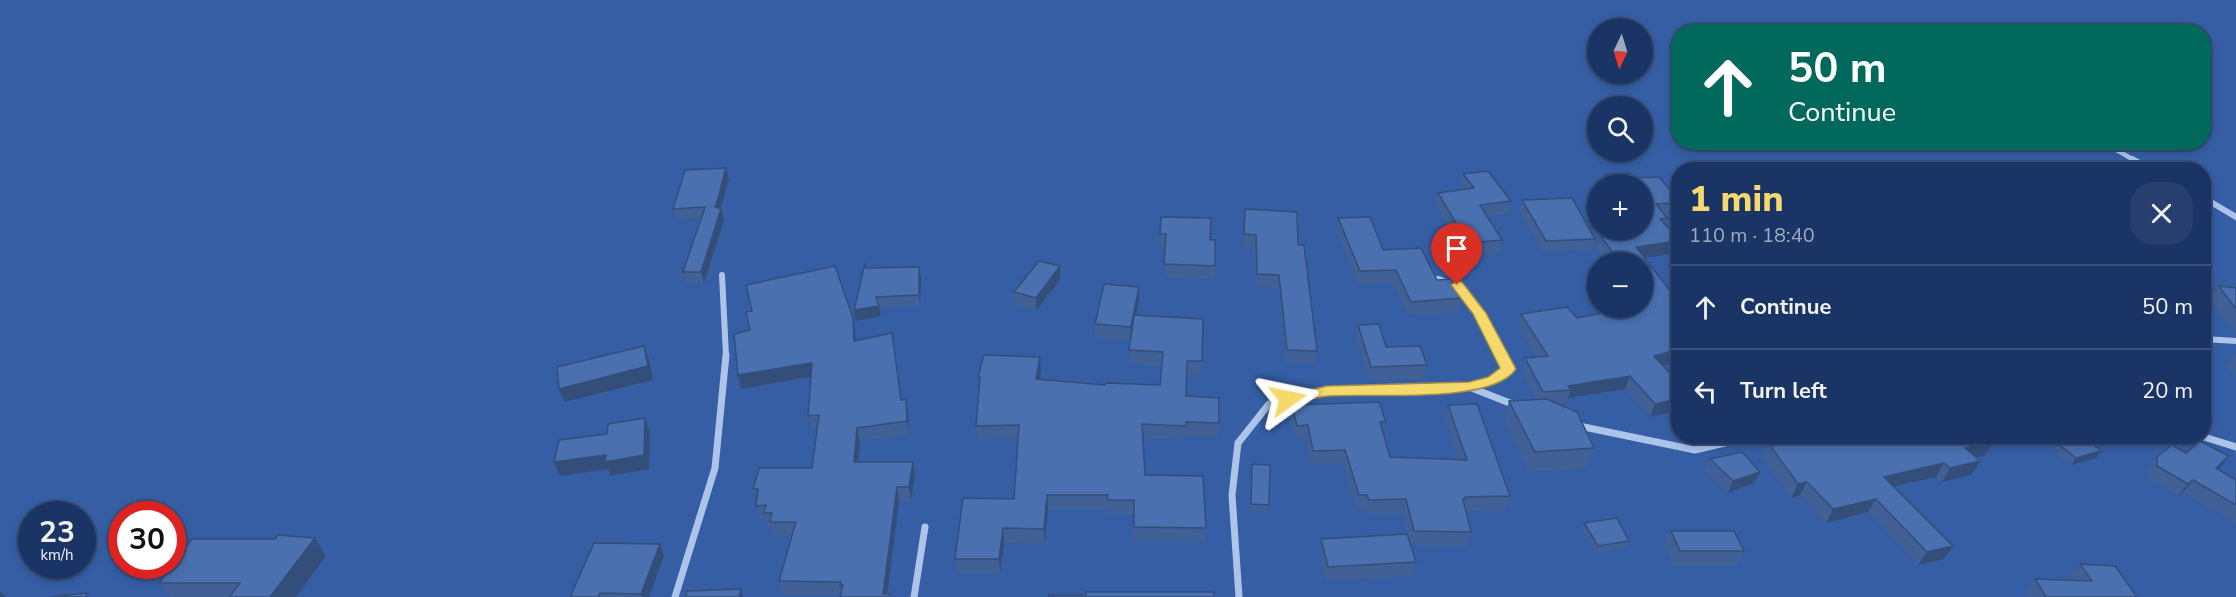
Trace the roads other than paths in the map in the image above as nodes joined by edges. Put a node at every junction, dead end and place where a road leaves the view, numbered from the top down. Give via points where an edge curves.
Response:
1 (2117, 150) edge
2 (2138, 162) edge
3 (2211, 202) edge
4 (2236, 217) edge
5 (722, 275) dead end
6 (1438, 278) edge
7 (2211, 339) edge
8 (2236, 341) edge
9 (1469, 387) junction
10 (1522, 407) edge
11 (1566, 422) edge
12 (2211, 439) edge
13 (1720, 444) edge
14 (2236, 447) edge
15 (925, 527) dead end
16 (675, 597) edge
17 (915, 597) edge
18 (1239, 597) edge

1 - 2 street
3 - 4 street
5 - 16 street via 728,345 715,468
6 - 9 lane via 1457,285 1479,313 1508,369 1493,381
7 - 8 street
9 - 10 street
9 - 18 street via 1327,391 1269,404 1238,443 1232,495
11 - 13 street via 1695,450
12 - 14 street
15 - 17 street

